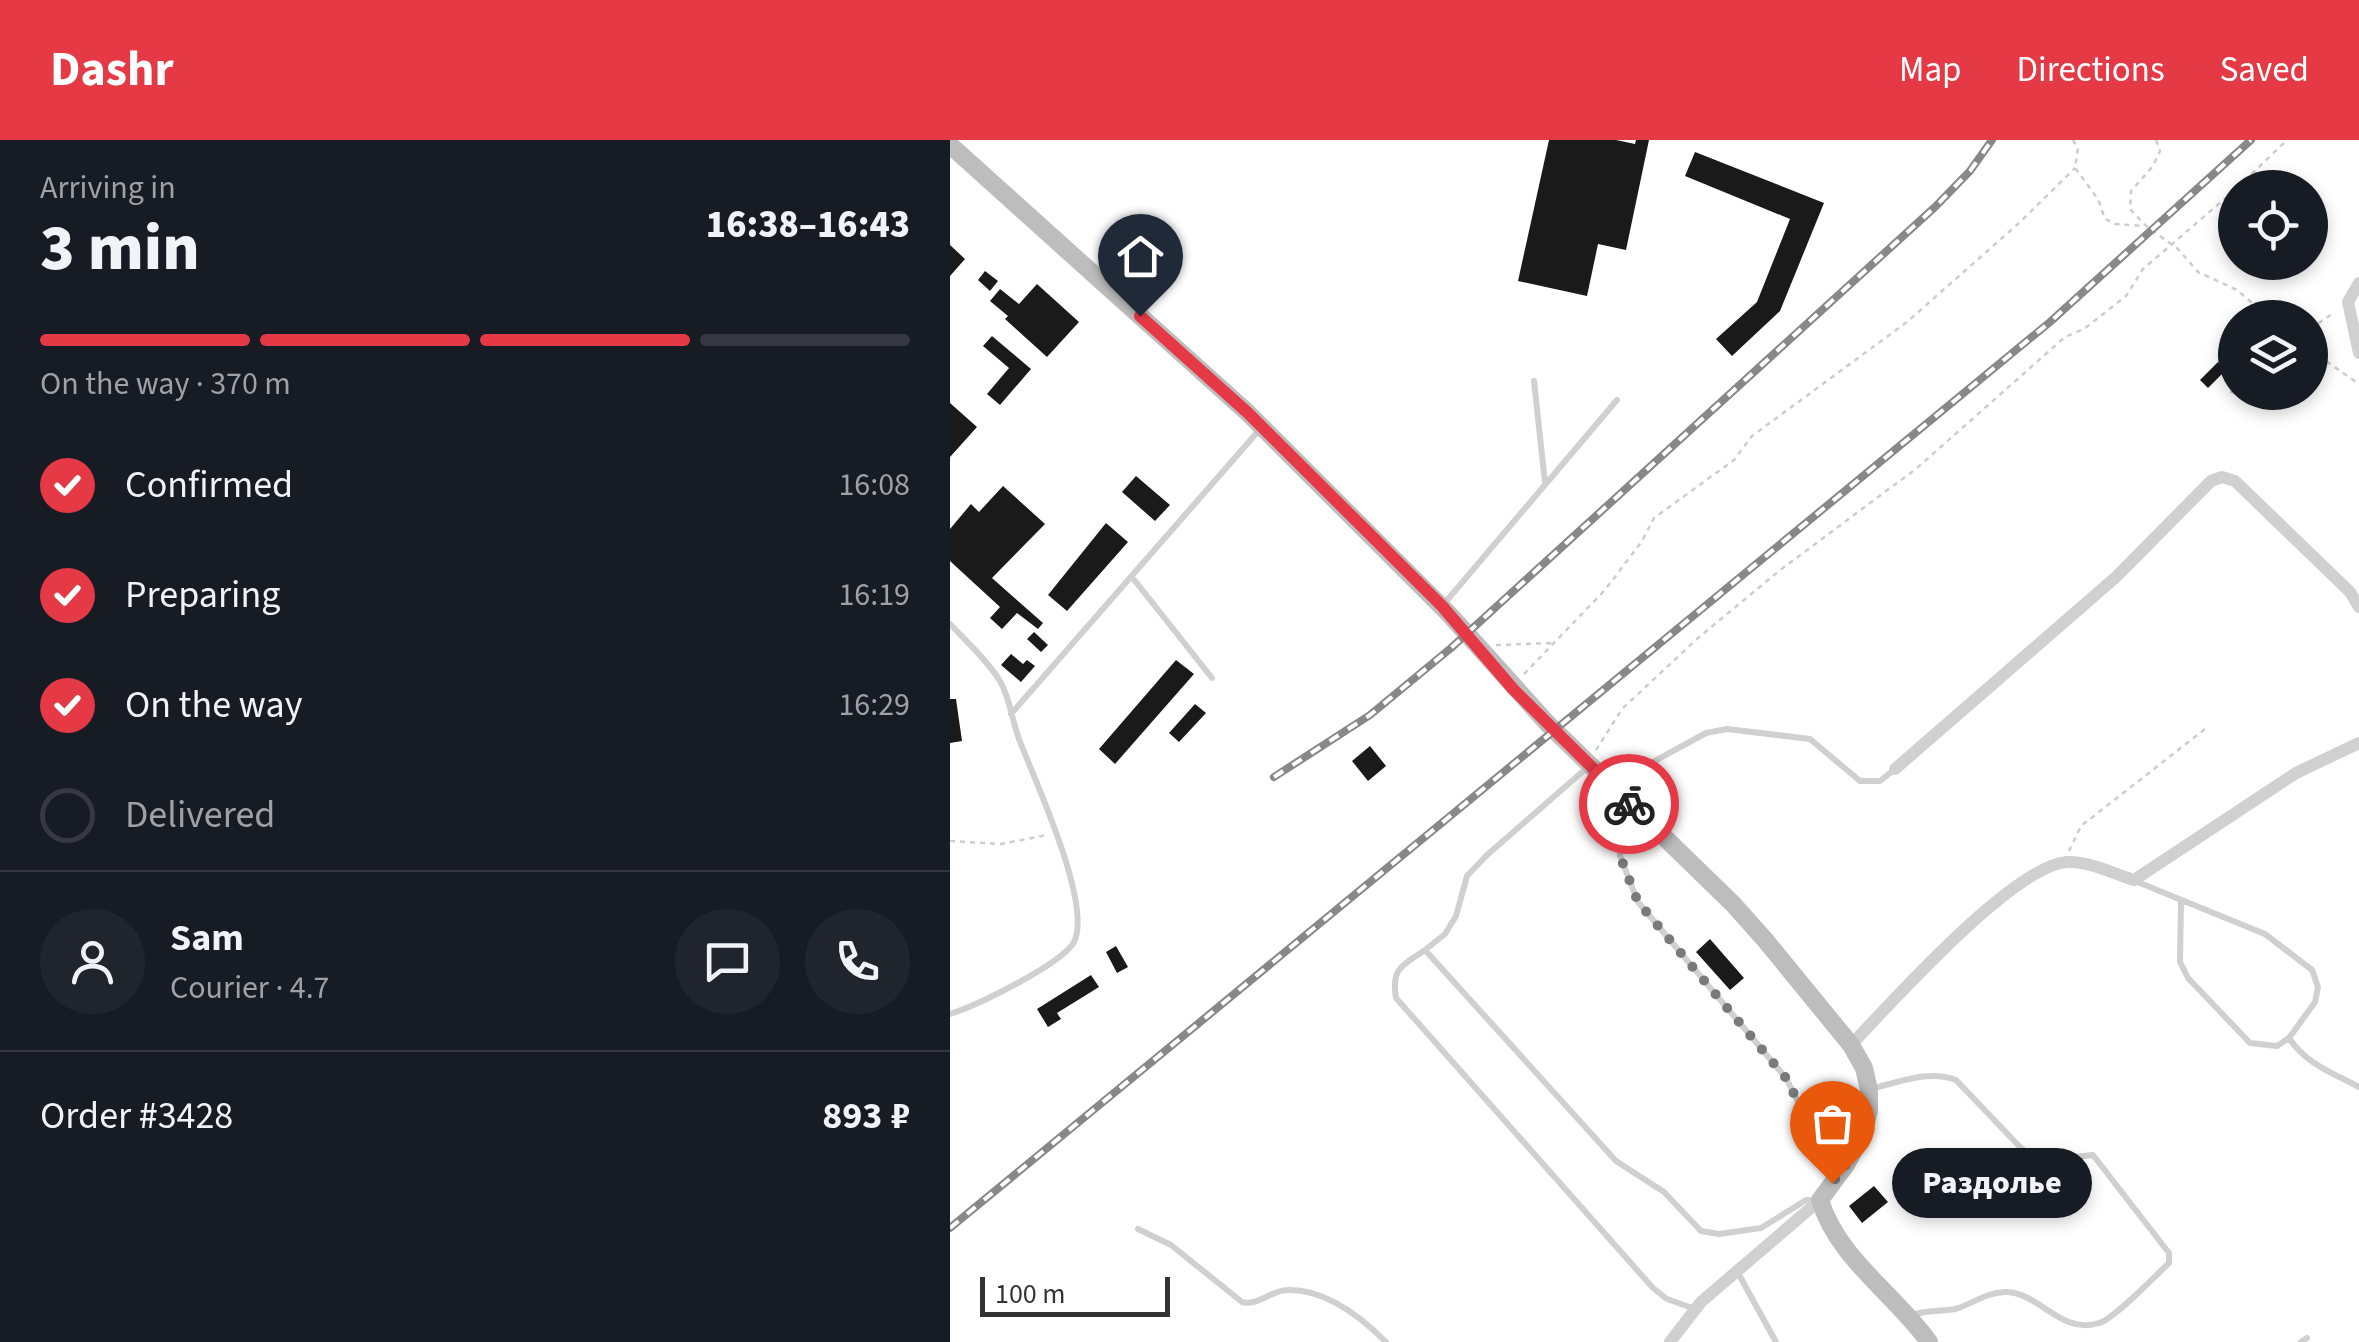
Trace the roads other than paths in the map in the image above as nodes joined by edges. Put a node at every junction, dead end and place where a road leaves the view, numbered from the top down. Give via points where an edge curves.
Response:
1 (950, 145) edge
2 (2359, 283) edge
3 (2359, 354) edge
4 (1534, 380) dead end
5 (1617, 400) dead end
6 (1262, 427) junction
7 (1546, 484) junction
8 (1132, 577) junction
9 (1442, 606) junction
10 (2359, 607) edge
11 (950, 624) edge
12 (1212, 678) dead end
13 (1011, 714) junction
14 (2359, 744) edge
15 (1587, 764) junction
16 (1895, 769) joint
17 (1613, 790) junction
18 (1640, 815) junction
19 (2134, 880) junction
20 (2180, 901) junction
21 (1425, 950) junction
22 (950, 1014) edge
23 (2290, 1038) junction
24 (1851, 1045) junction
25 (2359, 1087) edge
26 (1869, 1090) junction
27 (1846, 1166) junction
28 (1820, 1200) junction
29 (1138, 1229) dead end
30 (1737, 1271) junction
31 (1695, 1309) junction
32 (1909, 1316) junction
33 (1386, 1342) edge
34 (1670, 1342) edge
35 (1776, 1342) edge
36 (1929, 1342) edge

1 - 6 street
2 - 3 street via 2348,302
4 - 7 lane
5 - 7 lane
6 - 8 lane
6 - 9 street
7 - 9 lane
8 - 12 lane
8 - 13 lane
9 - 15 street
10 - 16 street via 2234,481 2210,482 2116,577
11 - 13 lane via 1002,683
13 - 22 lane via 1056,833 1079,918 1073,944 1056,960
14 - 19 street via 2296,773
15 - 17 street
15 - 21 lane via 1467,876 1446,934
16 - 17 lane via 1880,781 1860,781 1810,739 1727,729 1706,733
17 - 18 street
18 - 24 street via 1733,904
18 - 27 lane via 1620,838 1638,902 1786,1078 1811,1128
19 - 20 lane
19 - 24 street via 2068,862 2022,880
20 - 23 lane via 2180,962 2188,978 2250,1042 2278,1046
20 - 23 lane via 2264,934 2312,970 2315,1002
21 - 28 lane via 1616,1161 1664,1192 1702,1231 1760,1228 1806,1200
21 - 31 lane via 1397,970 1396,998 1653,1288
23 - 25 lane via 2312,1062
24 - 26 street
26 - 27 street via 1864,1133
26 - 32 lane via 1925,1076 1956,1080 2038,1161 2092,1155 2169,1253 2169,1262 2103,1323 2069,1324 2008,1292
27 - 28 street
28 - 30 street
28 - 32 street via 1844,1250
29 - 33 lane via 1171,1245 1242,1302 1285,1289 1311,1294 1354,1312
30 - 31 street
30 - 35 lane
31 - 34 street
32 - 36 street

